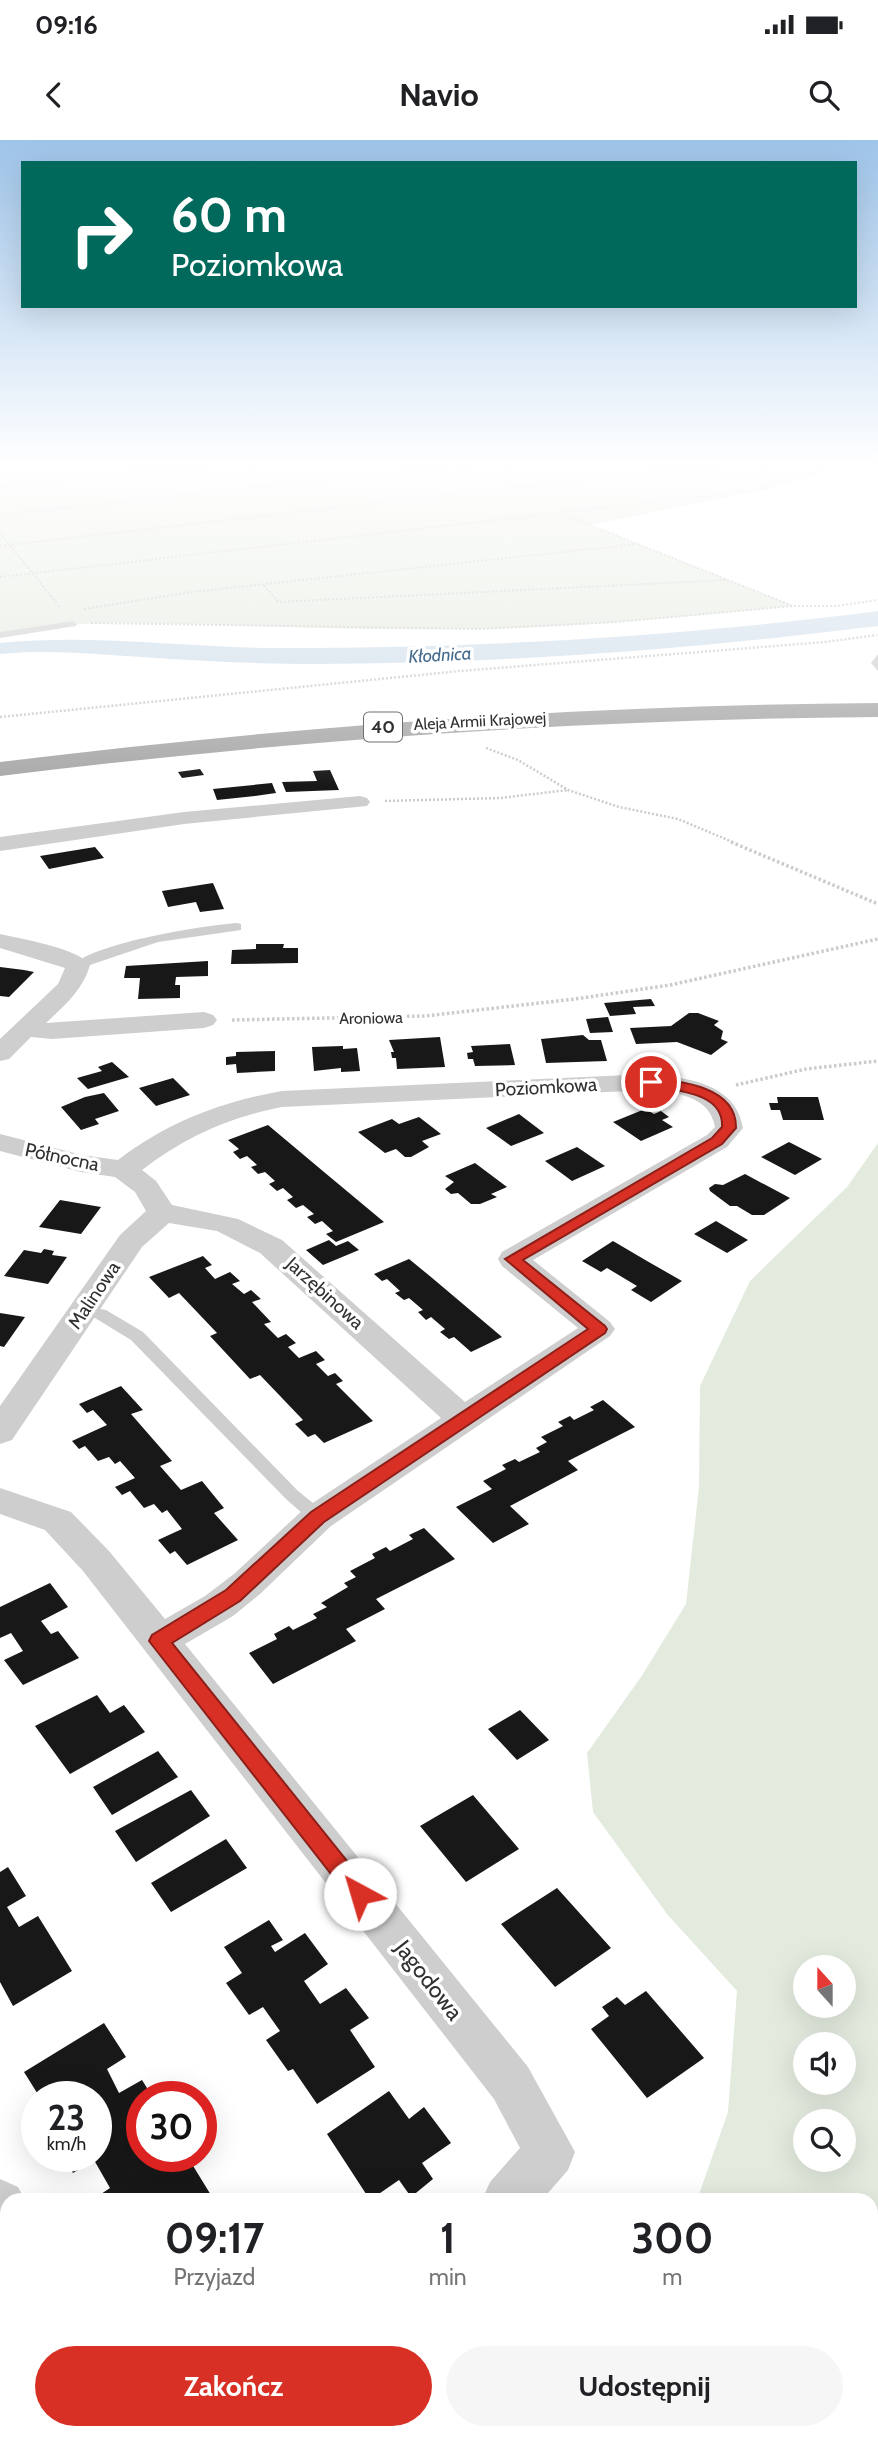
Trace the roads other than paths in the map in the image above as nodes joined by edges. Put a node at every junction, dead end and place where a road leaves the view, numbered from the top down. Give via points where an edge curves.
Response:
1 (73, 624) road end
2 (0, 635) edge
3 (878, 657) edge
4 (878, 668) edge
5 (878, 697) edge
6 (878, 710) edge
7 (0, 755) edge
8 (0, 769) edge
9 (359, 802) road end
10 (0, 844) edge
11 (237, 928) dead end
12 (0, 941) edge
13 (78, 965) junction
14 (204, 1020) road end
15 (25, 1029) junction
16 (0, 1053) edge
17 (0, 1142) edge
18 (124, 1170) junction
19 (162, 1213) junction
20 (83, 1311) junction
21 (464, 1420) junction
22 (0, 1433) edge
23 (0, 1501) edge
24 (318, 1517) junction
25 (159, 1641) junction
26 (514, 2193) edge

1 - 2 lane
3 - 4 lane
5 - 7 main road, Aleja Armii Krajowej / 40 via 695,698 457,709 218,729
6 - 8 main road, Aleja Armii Krajowej / 40 via 698,711 432,724 213,743
9 - 10 street via 184,818
11 - 13 lane via 163,938
12 - 13 street
13 - 15 street via 66,989
14 - 15 street
15 - 16 street
17 - 18 street, Północna
18 - 19 street via 146,1186
18 - 21 street, Poziomkowa via 157,1143 196,1123 246,1105 282,1099 651,1082 687,1086 719,1103 729,1128 717,1141 513,1259 599,1329
19 - 20 street, Malinowa via 131,1241
19 - 21 street, Jarzębinowa via 208,1218 263,1240
20 - 22 street, Malinowa
20 - 24 lane via 100,1314 137,1336
21 - 24 street, Poziomkowa
23 - 25 street, Jagodowa via 58,1521
24 - 25 street, Poziomkowa via 219,1606
25 - 26 street, Jagodowa via 511,2084 550,2152

